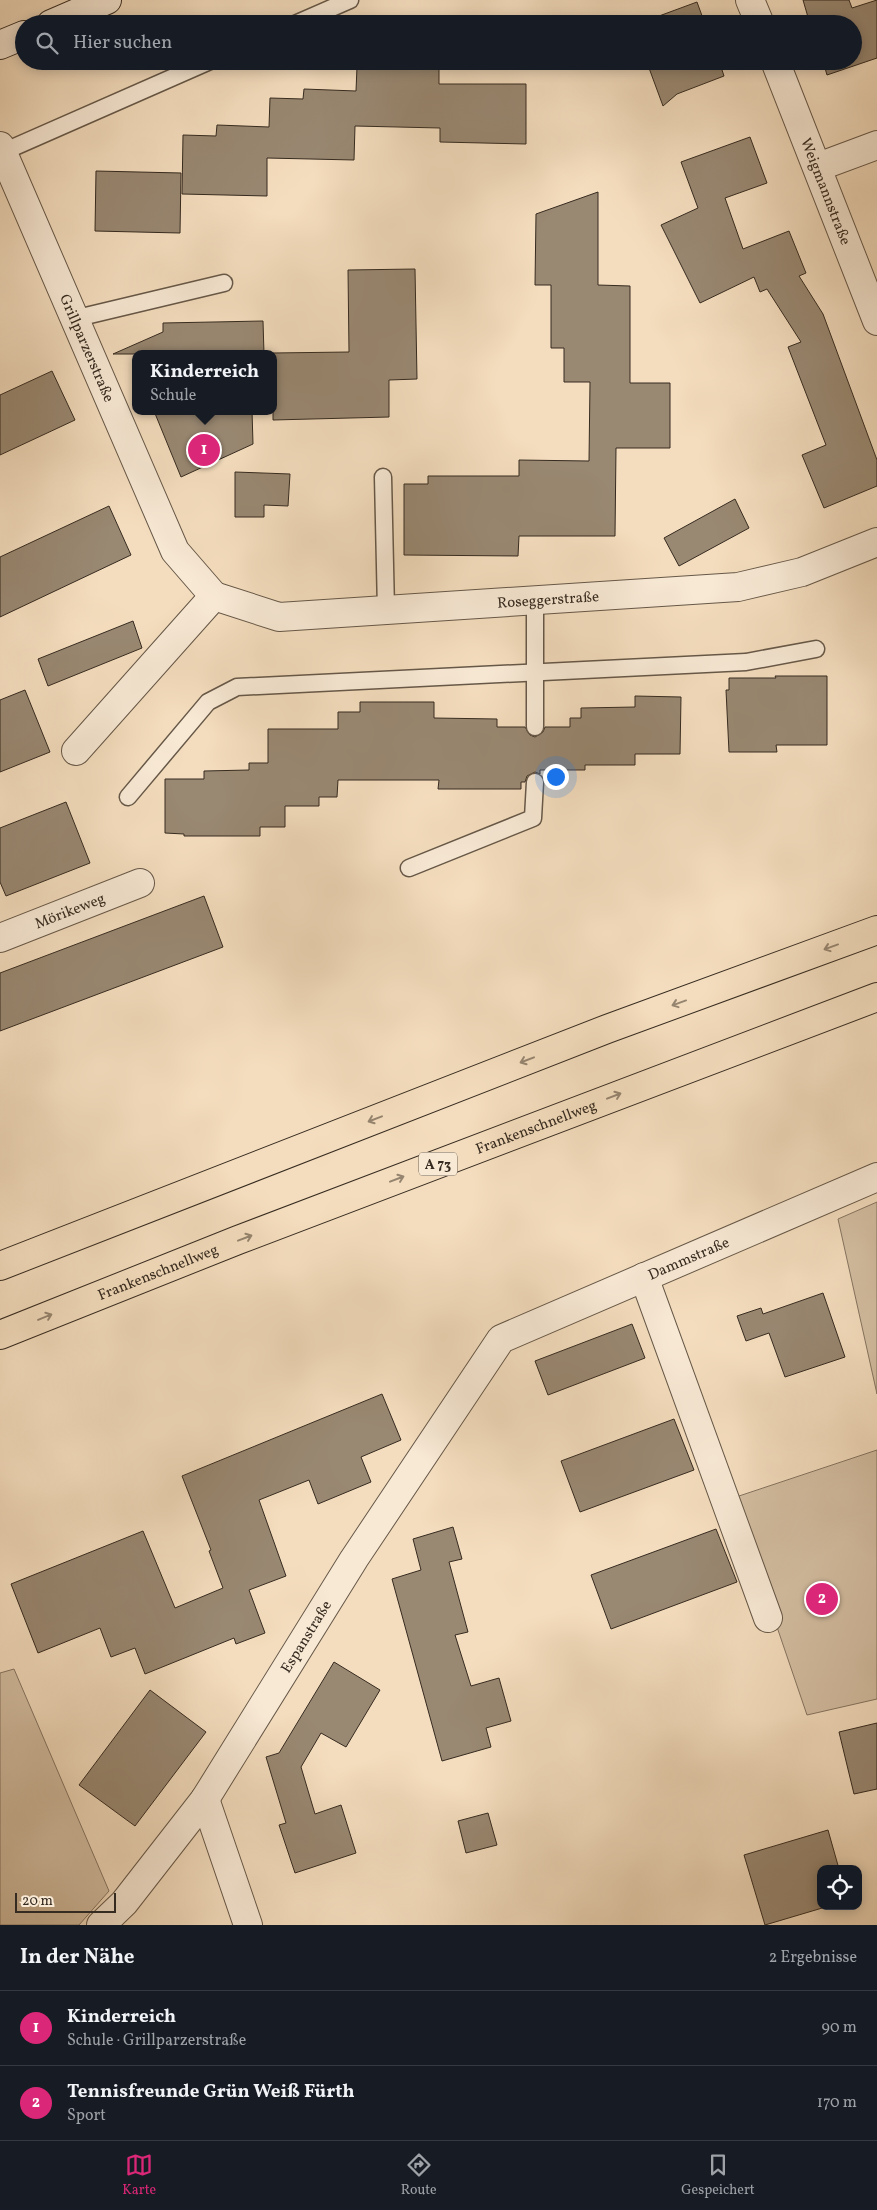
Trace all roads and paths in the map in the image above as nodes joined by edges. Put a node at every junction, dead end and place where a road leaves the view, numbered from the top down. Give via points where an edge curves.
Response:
1 (107, 0) edge
2 (350, 0) edge
3 (750, 0) edge
4 (72, 15) edge
5 (316, 15) edge
6 (756, 15) edge
7 (15, 39) edge
8 (0, 45) edge
9 (189, 70) edge
10 (779, 70) edge
11 (877, 145) edge
12 (1, 149) edge
13 (818, 166) junction
14 (224, 284) dead end
15 (73, 319) junction
16 (877, 321) edge
17 (383, 477) dead end
18 (877, 542) edge
19 (214, 596) junction
20 (535, 601) junction
21 (386, 610) junction
22 (816, 649) dead end
23 (534, 672) junction
24 (535, 727) dead end
25 (76, 750) dead end
26 (535, 782) dead end
27 (128, 797) dead end
28 (409, 868) dead end
29 (140, 883) dead end
30 (877, 930) edge
31 (0, 938) edge
32 (877, 997) edge
33 (877, 1177) edge
34 (0, 1266) edge
35 (644, 1277) junction
36 (0, 1335) edge
37 (501, 1339) joint
38 (768, 1618) dead end
39 (205, 1799) junction
40 (101, 1925) edge
41 (248, 1925) edge

1 - 4 street
2 - 5 lane
3 - 6 street
7 - 8 street
9 - 12 lane
10 - 13 street, Weigmannstraße
11 - 13 street
12 - 15 street, Grillparzerstraße
13 - 16 street, Weigmannstraße
14 - 15 lane
15 - 19 street, Grillparzerstraße via 174,552
17 - 21 lane
18 - 20 street, Roseggerstraße via 802,572 738,587
19 - 21 street, Roseggerstraße via 279,617
19 - 25 street
20 - 21 street, Roseggerstraße
20 - 23 lane
22 - 23 lane via 746,662
23 - 24 lane
23 - 27 lane via 238,687 208,702
26 - 28 lane via 533,818
29 - 31 street, Mörikeweg
30 -> 34 highway via 607,1029
36 -> 32 highway, Frankenschnellweg / A 73 via 238,1240
33 - 35 street, Dammstraße
35 - 37 street, Dammstraße
35 - 38 street
37 - 39 street, Espanstraße via 354,1559
39 - 40 street, Espanstraße via 124,1903
39 - 41 street

